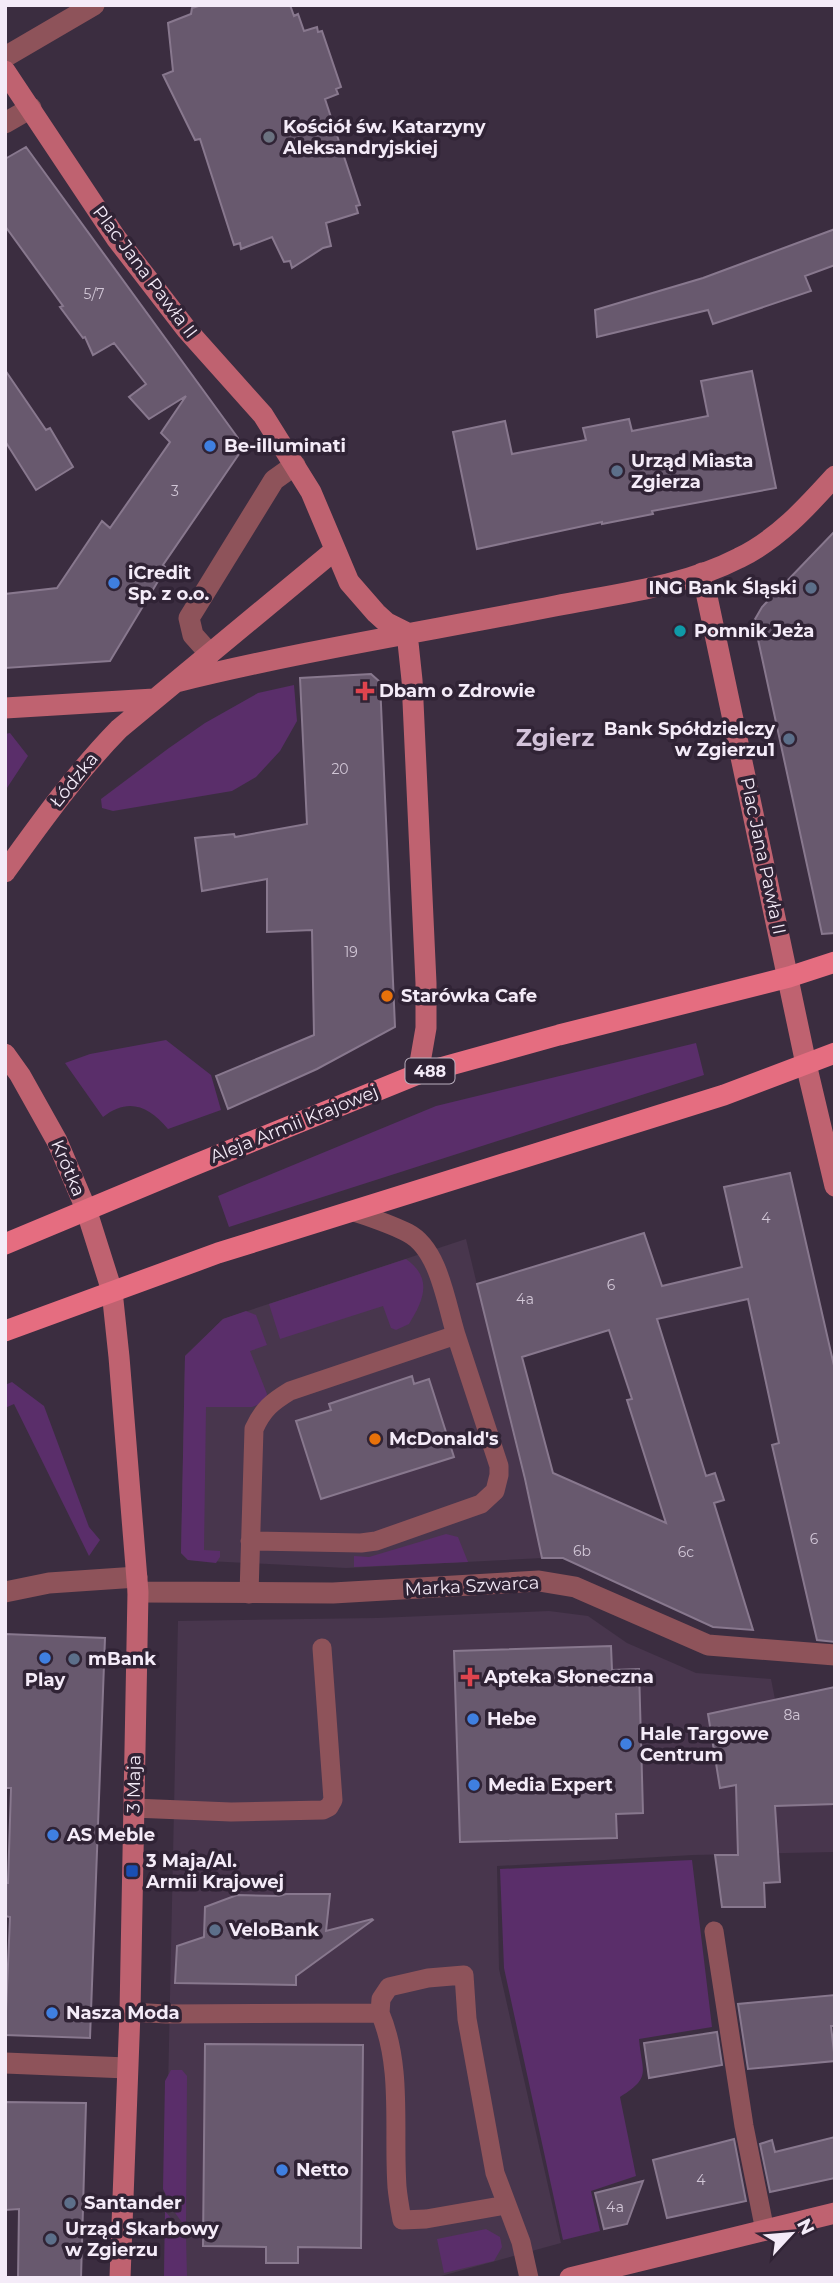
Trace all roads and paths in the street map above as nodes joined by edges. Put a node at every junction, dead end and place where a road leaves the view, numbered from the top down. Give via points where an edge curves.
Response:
1 (94, 5) edge
2 (5, 57) edge
3 (5, 71) edge
4 (31, 107) junction
5 (5, 123) edge
6 (295, 464) junction
7 (835, 476) edge
8 (335, 550) junction
9 (702, 573) junction
10 (407, 633) junction
11 (210, 654) junction
12 (176, 682) junction
13 (154, 699) junction
14 (5, 708) edge
15 (5, 872) edge
16 (835, 962) edge
17 (789, 977) junction
18 (835, 1053) edge
19 (5, 1054) edge
20 (806, 1064) junction
21 (418, 1074) junction
22 (835, 1186) edge
23 (86, 1209) junction
24 (352, 1211) junction
25 (5, 1244) edge
26 (112, 1291) junction
27 (5, 1331) edge
28 (456, 1335) junction
29 (250, 1542) junction
30 (137, 1585) junction
31 (5, 1592) edge
32 (249, 1594) junction
33 (322, 1648) dead end
34 (835, 1655) edge
35 (133, 1808) junction
36 (714, 1931) dead end
37 (130, 2012) junction
38 (380, 2013) junction
39 (5, 2063) edge
40 (127, 2068) junction
41 (506, 2205) junction
42 (835, 2213) edge
43 (765, 2231) junction
44 (120, 2278) edge
45 (529, 2278) edge
46 (570, 2278) edge

1 - 2 street
3 - 4 street, Plac Jana Pawła II
4 - 5 street
4 - 6 street, Plac Jana Pawła II via 116,238 187,330 263,415
6 - 8 street, Plac Jana Pawła II
6 - 11 street via 274,480 189,618 192,635
7 - 9 street via 763,544
8 - 10 street, Plac Jana Pawła II via 363,600
8 - 11 street
9 - 10 street via 617,594
9 - 17 street, Plac Jana Pawła II
10 - 12 street
10 - 21 street via 426,983 426,1028
11 - 12 street
12 - 13 street
13 - 14 street
13 - 15 street, Łódzka via 87,762
16 - 17 main road, Aleja Armii Krajowej / 488
17 - 20 street, Plac Jana Pawła II
17 - 21 main road, Aleja Armii Krajowej / 488
18 - 20 main road
19 - 23 street, Krótka via 57,1141
20 - 22 street, Plac Jana Pawła II
20 - 24 main road via 724,1095
21 - 23 main road, Aleja Armii Krajowej / 488
23 - 25 main road, Aleja Armii Krajowej / 488
23 - 26 street, Krótka
24 - 26 main road
24 - 28 lane via 410,1234 424,1245
26 - 27 main road
26 - 30 street, 3 Maja
28 - 29 lane via 290,1391 261,1413 254,1429
28 - 29 lane via 499,1466 490,1497 376,1541
29 - 32 lane
30 - 31 street, Marka Szwarca via 48,1583
30 - 32 street, Marka Szwarca
30 - 35 street, 3 Maja
32 - 34 street, Marka Szwarca via 527,1580 575,1587 708,1646
33 - 35 lane via 330,1807 231,1812
35 - 37 street, 3 Maja
36 - 43 lane
37 - 38 lane
37 - 40 street, 3 Maja
38 - 41 lane via 389,2035 396,2100 402,2220
38 - 41 lane via 381,1999 389,1987 464,1975 478,2084 495,2173
39 - 40 street
40 - 44 street, 3 Maja
41 - 45 lane
42 - 43 street
43 - 46 street

